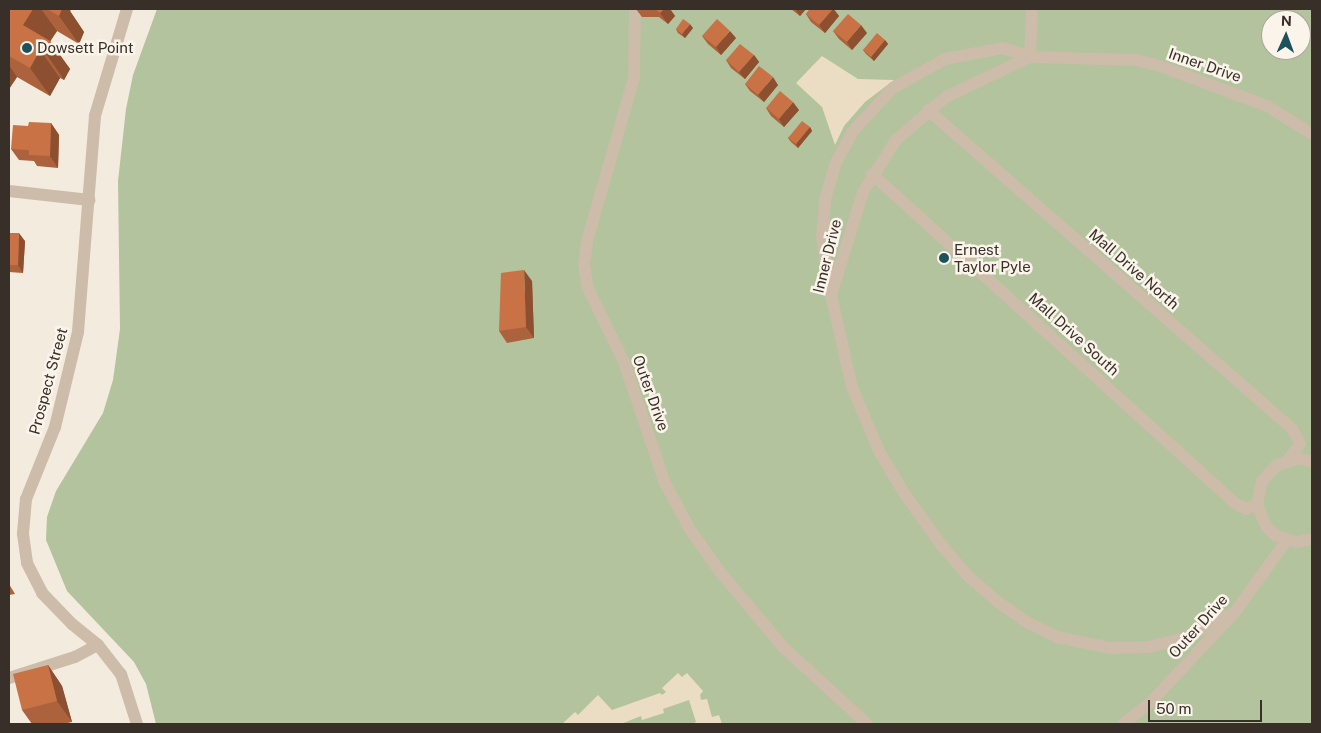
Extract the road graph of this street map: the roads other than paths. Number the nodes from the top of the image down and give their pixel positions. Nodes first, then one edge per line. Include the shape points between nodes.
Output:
1 (127, 9) edge
2 (635, 9) edge
3 (1032, 9) edge
4 (1030, 57) junction
5 (928, 110) junction
6 (1312, 134) edge
7 (872, 174) junction
8 (9, 191) edge
9 (89, 200) junction
10 (831, 296) junction
11 (1288, 460) junction
12 (1312, 461) edge
13 (1257, 504) junction
14 (1312, 539) edge
15 (1287, 540) junction
16 (1235, 612) junction
17 (98, 645) junction
18 (9, 678) edge
19 (137, 724) edge
20 (867, 724) edge
21 (1123, 724) edge

1 - 9 street, Prospect Street via 95,116
2 - 20 street, Outer Drive via 634,78 587,241 584,264 588,288 624,362 665,483 691,531 738,595 783,647
3 - 4 street
4 - 5 street, Inner Drive via 965,86
4 - 6 street, Inner Drive via 1136,60 1160,66 1267,106
4 - 10 street via 1003,48 944,60 893,88 864,116 843,147 825,200 822,237
5 - 7 street, Inner Drive via 896,140
5 - 11 street, Mall Drive North via 1293,430 1300,444
7 - 10 street, Inner Drive via 855,211
7 - 13 street, Mall Drive South via 1235,503 1246,509
8 - 9 street
9 - 17 street, Prospect Street via 78,332 55,427 26,498 22,534 27,563 42,593
10 - 16 street, Inner Drive via 852,387 880,453 942,546 969,577 999,603 1028,623 1058,637 1110,648 1148,647 1185,638
11 - 12 street
11 - 13 street via 1268,472 1258,492
13 - 15 street via 1266,526
14 - 15 street
15 - 16 street, Outer Drive
16 - 21 street, Outer Drive via 1149,704
17 - 18 street via 75,658
17 - 19 street, Prospect Street via 121,674

